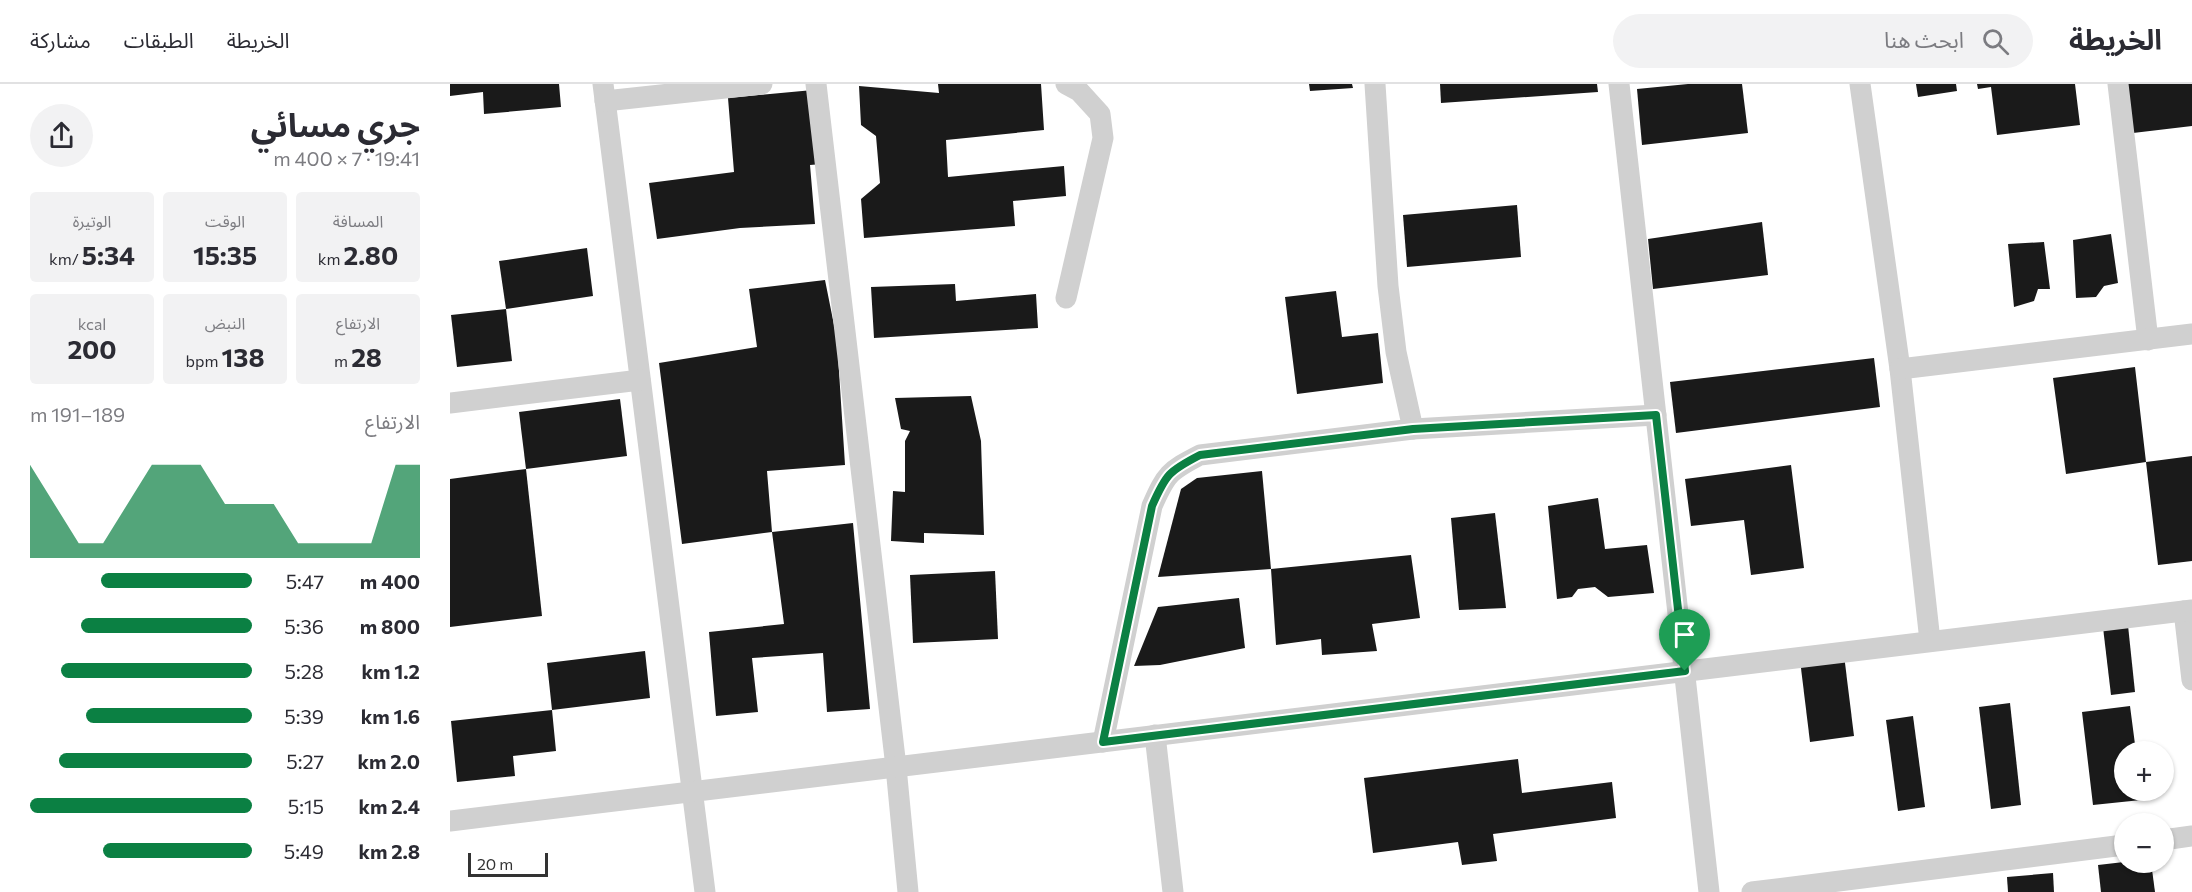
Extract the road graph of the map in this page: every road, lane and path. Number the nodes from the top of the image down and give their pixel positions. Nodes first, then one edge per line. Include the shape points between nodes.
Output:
1 (762, 84) edge
2 (816, 84) edge
3 (1066, 84) edge
4 (1375, 84) edge
5 (1619, 84) edge
6 (1860, 84) edge
7 (2118, 84) edge
8 (604, 92) edge
9 (1066, 298) dead end
10 (2192, 334) edge
11 (2148, 340) junction
12 (1900, 369) junction
13 (640, 380) junction
14 (450, 403) edge
15 (1656, 415) junction
16 (1413, 429) junction
17 (2188, 610) edge
18 (1930, 641) junction
19 (1685, 671) junction
20 (2192, 680) edge
21 (1155, 735) junction
22 (1103, 742) junction
23 (896, 767) junction
24 (693, 792) junction
25 (450, 821) edge
26 (2192, 836) edge
27 (2174, 838) edge
28 (2114, 846) edge
29 (705, 892) edge
30 (908, 892) edge
31 (1173, 892) edge
32 (1709, 892) edge
33 (1752, 892) edge

1 - 8 street
2 - 23 street
3 - 9 street via 1079,91 1100,114 1103,138
4 - 16 street via 1388,286 1396,352
5 - 15 street
6 - 12 street
7 - 11 street
8 - 13 street
10 - 11 street
11 - 12 street
12 - 18 street
13 - 14 street
13 - 24 street
15 - 16 street
15 - 19 street
16 - 22 street via 1200,455 1178,466 1164,480 1152,506
17 - 18 street
17 - 20 street
18 - 19 street
19 - 21 street
19 - 32 street
21 - 22 street
21 - 31 street
22 - 23 street
23 - 24 street
23 - 30 street
24 - 25 street
24 - 29 street
26 - 27 street
28 - 33 street

